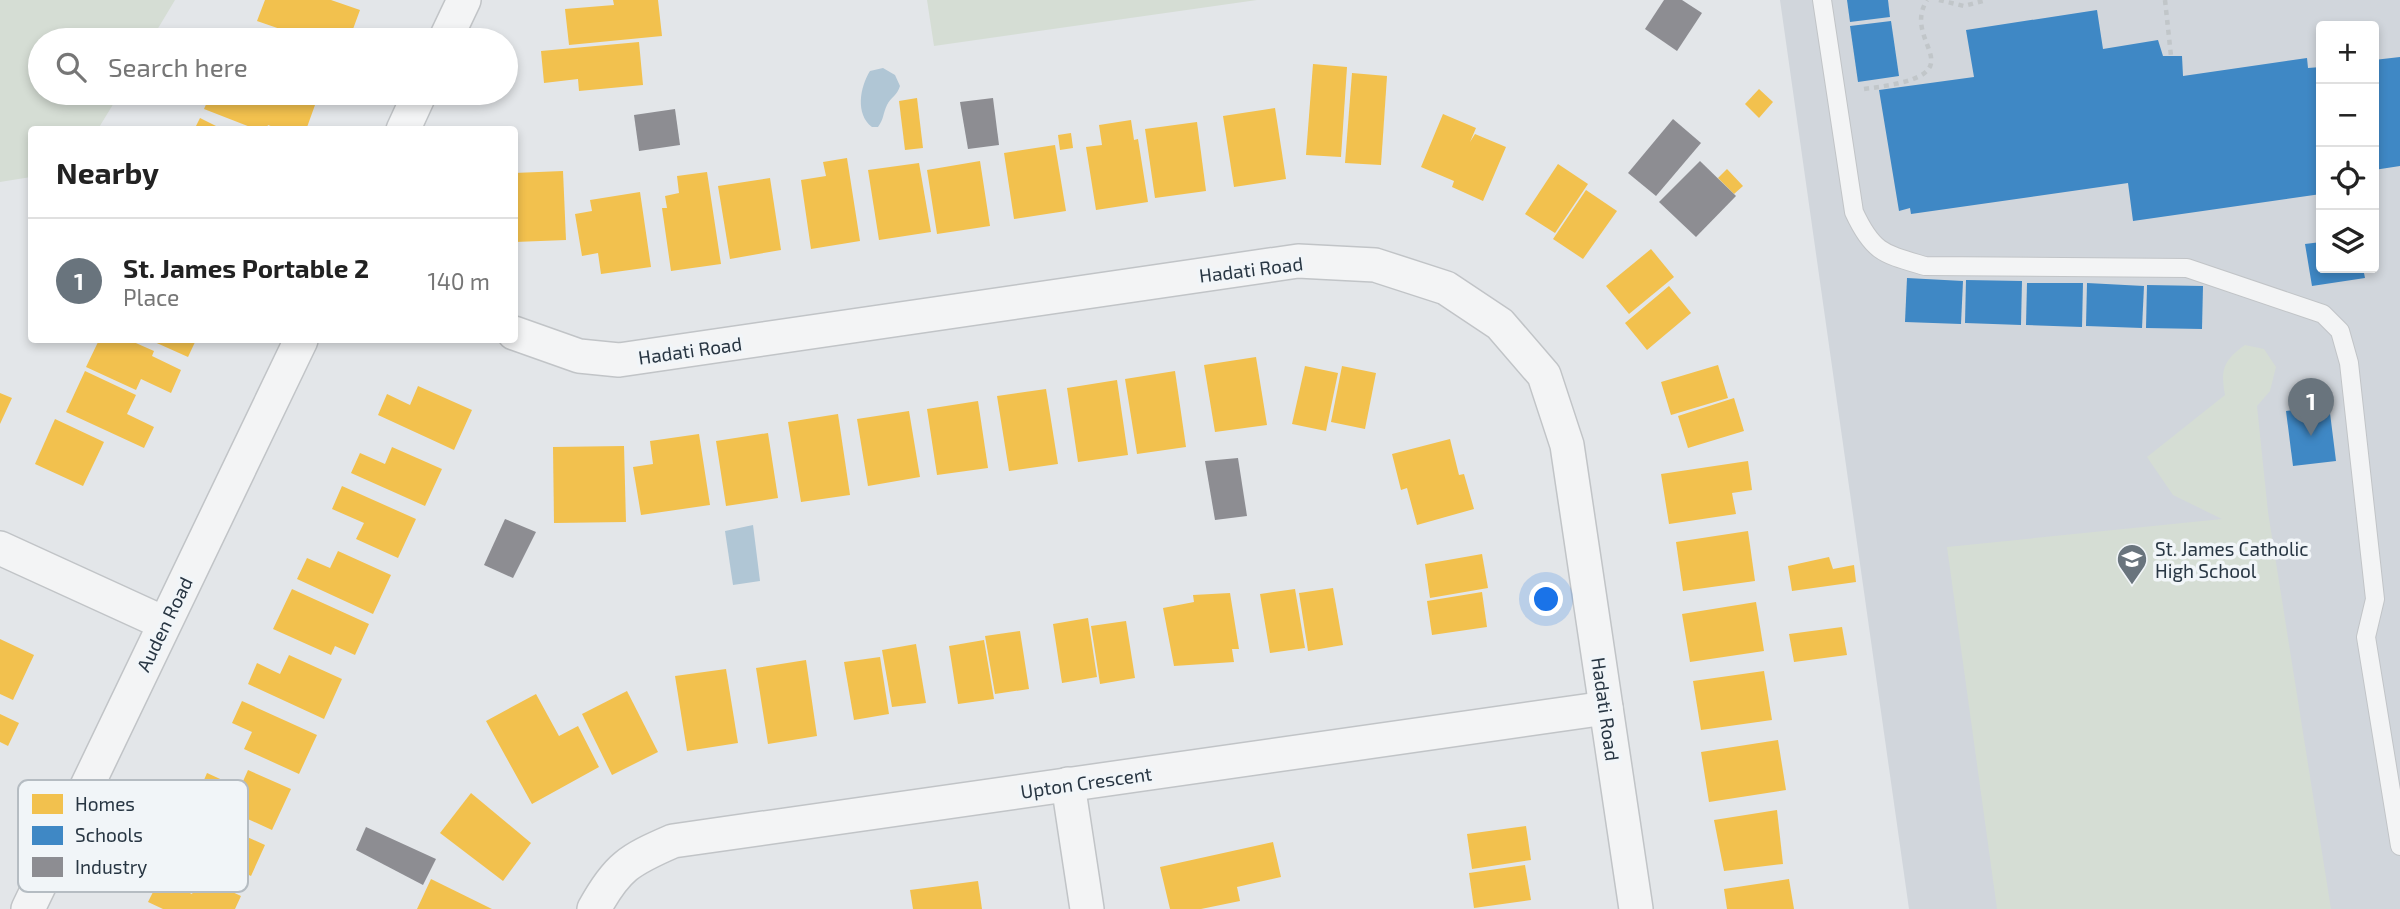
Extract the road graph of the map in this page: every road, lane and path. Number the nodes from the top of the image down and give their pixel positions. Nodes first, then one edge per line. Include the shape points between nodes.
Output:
1 (464, 0) edge
2 (1822, 0) edge
3 (1927, 0) edge
4 (1938, 0) edge
5 (1987, 0) edge
6 (2165, 0) edge
7 (451, 28) edge
8 (2171, 57) dead end
9 (1836, 92) junction
10 (414, 105) edge
11 (405, 126) edge
12 (518, 334) edge
13 (300, 343) edge
14 (0, 548) edge
15 (164, 623) junction
16 (1606, 708) junction
17 (89, 780) edge
18 (1068, 785) junction
19 (2400, 846) edge
20 (36, 892) edge
21 (28, 909) edge
22 (594, 909) edge
23 (1087, 909) edge
24 (1636, 909) edge

1 - 7 street
2 - 9 lane
3 - 9 path via 1921,25 1932,51 1923,77 1909,83
4 - 5 path via 1964,6
6 - 8 path
9 - 19 lane via 1854,212 1866,238 1888,255 1925,266 2187,268 2323,314 2340,331 2349,363 2375,599 2366,637
10 - 11 street
12 - 16 street, Hadati Road via 579,356 619,360 1298,261 1375,264 1446,288 1500,324 1544,375 1567,445
13 - 15 street, Auden Road
14 - 15 street
15 - 17 street, Auden Road
16 - 18 street, Upton Crescent
16 - 24 street, Hadati Road
18 - 22 street, Upton Crescent via 673,841 639,856 610,879
18 - 23 street
20 - 21 street, Auden Road

